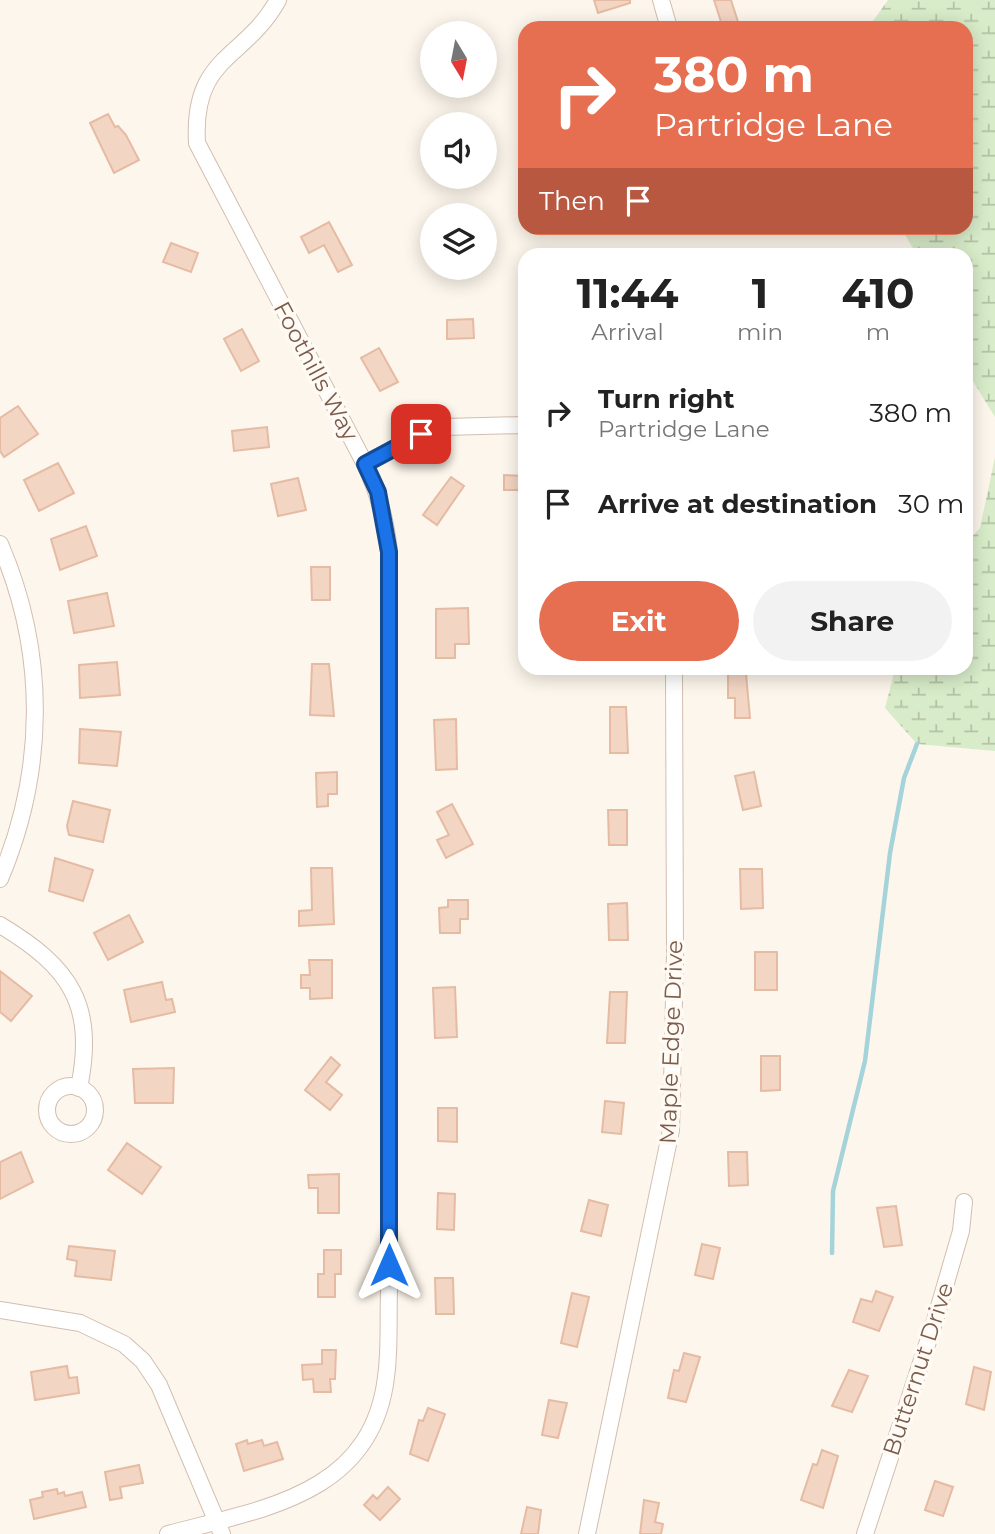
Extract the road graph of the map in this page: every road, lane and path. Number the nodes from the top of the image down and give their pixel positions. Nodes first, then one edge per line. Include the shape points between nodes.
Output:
1 (278, 0) edge
2 (661, 0) edge
3 (666, 21) edge
4 (518, 425) edge
5 (365, 464) junction
6 (0, 544) edge
7 (674, 675) edge
8 (0, 879) edge
9 (0, 925) edge
10 (79, 1088) dead end
11 (964, 1202) dead end
12 (0, 1310) edge
13 (220, 1527) edge
14 (168, 1534) edge
15 (587, 1534) edge
16 (865, 1534) edge

1 - 5 street, Foothills Way via 269,16 205,83 198,107 197,143
2 - 3 street
4 - 5 street via 444,427
5 - 13 street, Foothills Way via 378,492 389,552 386,1378 369,1430 326,1481
6 - 8 street via 28,631 36,732 22,819
7 - 15 street, Maple Edge Drive via 671,1130
9 - 10 street via 54,963 75,995 84,1029
11 - 16 street, Butternut Drive via 961,1231 936,1317
12 - 13 street via 80,1323 114,1338 143,1361 159,1385
13 - 14 street, Foothills Way

